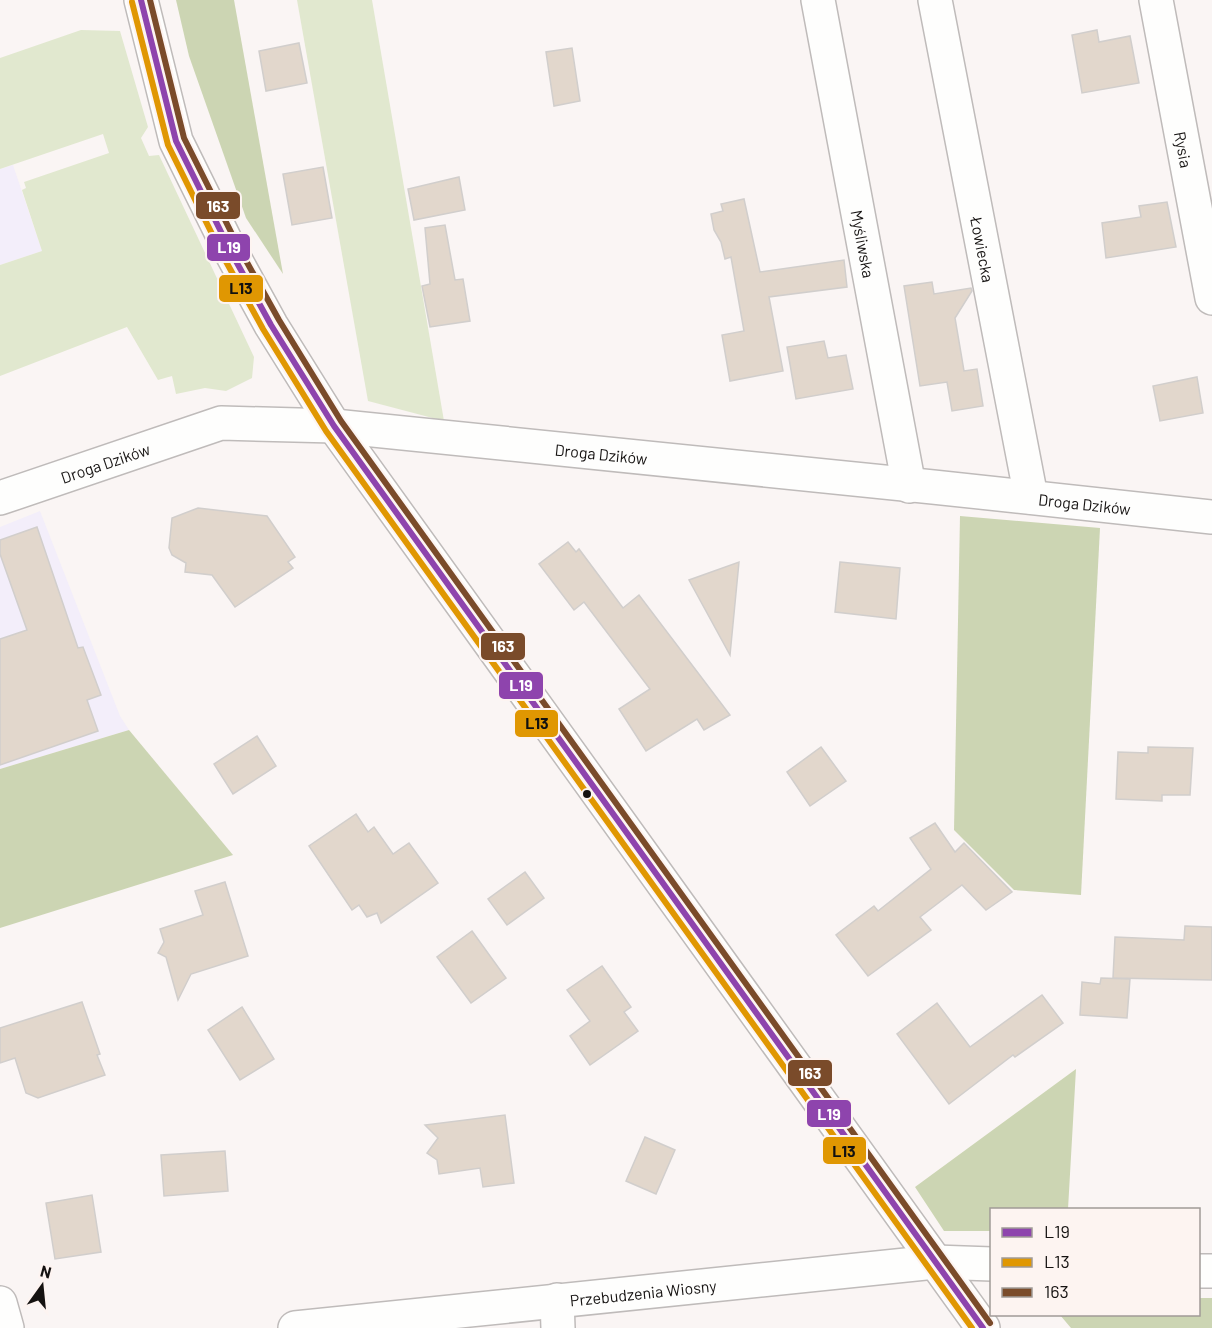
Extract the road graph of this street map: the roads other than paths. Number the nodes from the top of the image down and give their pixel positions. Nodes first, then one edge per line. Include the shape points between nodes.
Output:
1 (141, 0) edge
2 (818, 0) edge
3 (935, 0) edge
4 (1156, 0) edge
5 (1212, 298) edge
6 (334, 426) junction
7 (909, 486) junction
8 (1030, 497) junction
9 (0, 498) edge
10 (1212, 518) edge
11 (935, 1262) junction
12 (990, 1264) edge
13 (0, 1303) edge
14 (557, 1314) edge
15 (7, 1328) edge
16 (295, 1328) edge
17 (983, 1328) edge

1 - 6 street via 176,141 271,325
2 - 7 street, Myśliwska
3 - 8 street, Łowiecka
4 - 5 street, Rysia
6 - 7 street, Droga Dzików
6 - 9 street, Droga Dzików via 221,423
6 - 11 street
7 - 8 street, Droga Dzików
8 - 10 street, Droga Dzików
11 - 12 street, Przebudzenia Wiosny
11 - 14 street, Przebudzenia Wiosny
11 - 17 street
13 - 15 street
14 - 16 street, Przebudzenia Wiosny

